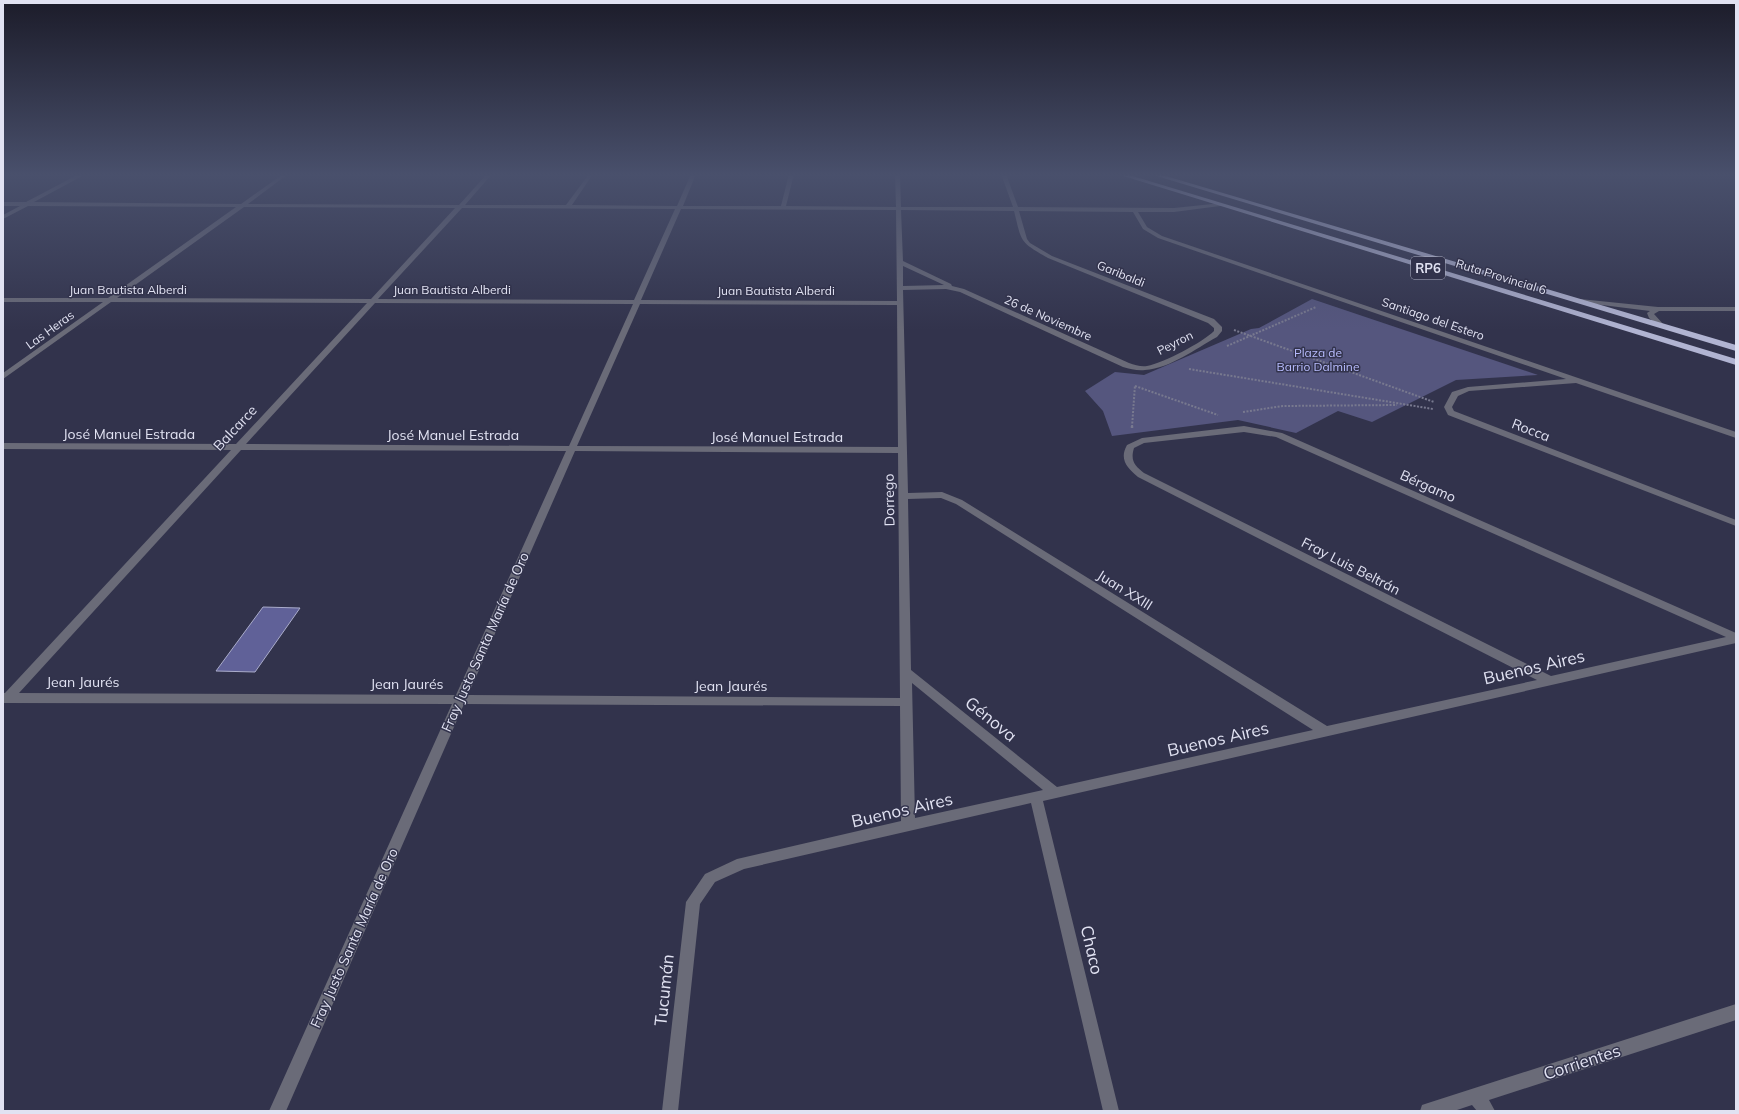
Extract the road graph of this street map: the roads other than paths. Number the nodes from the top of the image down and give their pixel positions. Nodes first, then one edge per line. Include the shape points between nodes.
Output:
1 (214, 226) edge
2 (441, 226) edge
3 (671, 226) edge
4 (899, 226) edge
5 (1021, 226) edge
6 (1144, 226) edge
7 (1292, 226) edge
8 (1327, 226) edge
9 (900, 262) junction
10 (900, 288) junction
11 (962, 290) junction
12 (3, 300) edge
13 (110, 301) junction
14 (372, 301) junction
15 (1579, 301) junction
16 (637, 302) junction
17 (900, 303) junction
18 (1658, 309) junction
19 (1736, 309) edge
20 (1211, 321) joint
21 (1660, 325) junction
22 (1736, 348) edge
23 (1736, 362) edge
24 (1126, 365) joint
25 (3, 377) edge
26 (1577, 380) junction
27 (1736, 435) edge
28 (3, 446) edge
29 (238, 447) junction
30 (571, 449) junction
31 (902, 450) junction
32 (1141, 475) joint
33 (903, 496) junction
34 (1736, 523) edge
35 (1736, 638) edge
36 (906, 672) junction
37 (1550, 681) junction
38 (5, 699) edge
39 (460, 699) junction
40 (906, 702) junction
41 (1326, 732) junction
42 (1056, 792) junction
43 (1036, 797) junction
44 (908, 826) junction
45 (710, 878) joint
46 (1736, 1012) edge
47 (1476, 1096) junction
48 (277, 1111) edge
49 (670, 1111) edge
50 (1111, 1111) edge
51 (1428, 1111) edge
52 (1487, 1111) edge

1 - 13 street, Las Heras
2 - 14 street, Balcarce
3 - 16 street, Fray Justo Santa María de Oro
4 - 9 street, Dorrego
5 - 20 street, Garibaldi via 1028,244 1050,257
6 - 26 street, Santiago del Estero via 1160,237
7 - 23 highway, Ruta Provincial 6 / RP6
8 - 15 highway, Ruta Provincial 6 / RP6
9 - 10 street, Dorrego
9 - 11 street, 26 de Noviembre
10 - 11 street, 26 de Noviembre via 946,287
10 - 17 street, Dorrego
11 - 24 street, 26 de Noviembre
12 - 13 street, Juan Bautista Alberdi
13 - 14 street, Juan Bautista Alberdi
13 - 25 street, Las Heras
14 - 16 street, Juan Bautista Alberdi
14 - 29 street, Balcarce
15 - 18 street
15 - 21 highway, Ruta Provincial 6 / RP6
16 - 17 street, Juan Bautista Alberdi
16 - 30 street, Fray Justo Santa María de Oro
17 - 31 street, Dorrego
18 - 19 street
18 - 21 street via 1650,313
20 - 24 street, Peyron via 1218,328 1214,335 1161,364 1146,368
21 - 22 highway, Ruta Provincial 6 / RP6
26 - 27 street, Santiago del Estero
26 - 34 street, Rocca via 1468,389 1455,394 1450,410
28 - 29 street, José Manuel Estrada
29 - 30 street, José Manuel Estrada
29 - 38 street, Balcarce
30 - 31 street, José Manuel Estrada
30 - 39 street, Fray Justo Santa María de Oro
31 - 33 street, Dorrego
32 - 35 street, Bérgamo via 1128,465 1127,455 1130,447 1142,441 1244,429 1262,431 1280,436
32 - 37 street, Fray Luis Beltrán
33 - 36 street, Dorrego
33 - 41 street, Juan XXIII via 942,495 959,502
35 - 37 street, Buenos Aires
36 - 40 street, Dorrego
36 - 42 street, Génova
37 - 41 street, Buenos Aires
38 - 39 street, Jean Jaurés
39 - 40 street, Jean Jaurés
39 - 48 street, Fray Justo Santa María de Oro
40 - 44 street, Dorrego
41 - 42 street, Buenos Aires
42 - 43 street, Buenos Aires
43 - 44 street, Buenos Aires
43 - 50 street, Chaco
44 - 45 street, Buenos Aires via 742,863
45 - 49 street, Tucumán via 693,902
46 - 47 street, Corrientes
47 - 51 street, Corrientes
47 - 52 street

